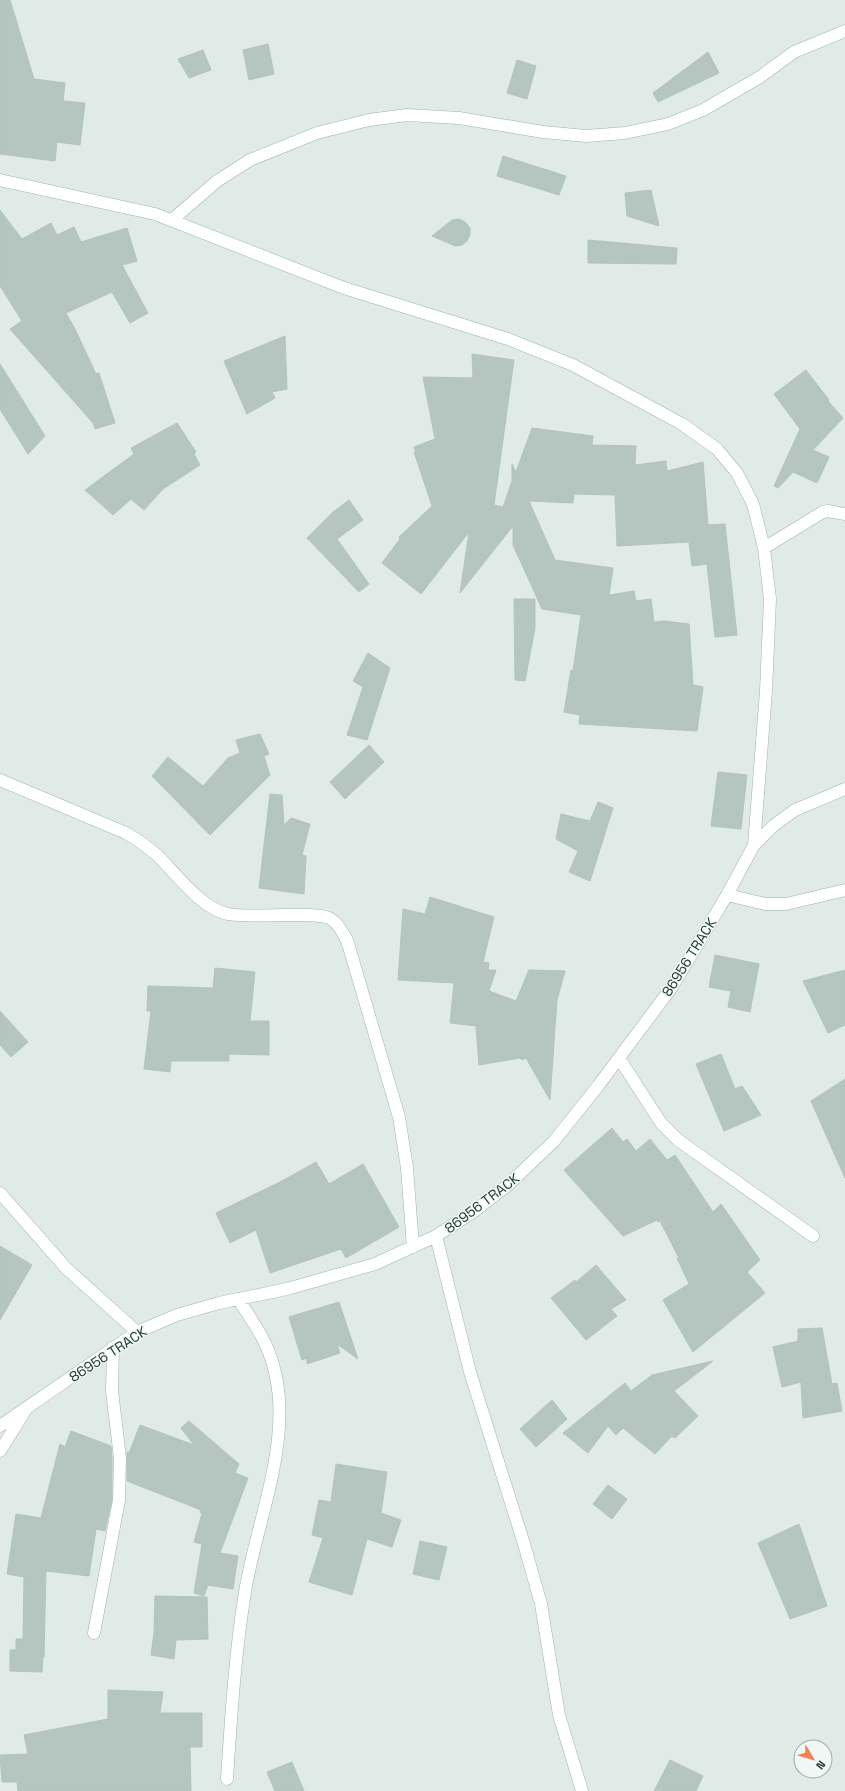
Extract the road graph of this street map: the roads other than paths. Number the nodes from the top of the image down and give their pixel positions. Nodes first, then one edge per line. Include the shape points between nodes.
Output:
1 (845, 31) edge
2 (0, 180) edge
3 (172, 220) junction
4 (845, 514) edge
5 (764, 548) junction
6 (0, 780) edge
7 (845, 789) edge
8 (754, 845) junction
9 (845, 890) edge
10 (727, 895) junction
11 (619, 1058) junction
12 (0, 1193) edge
13 (436, 1236) junction
14 (813, 1236) dead end
15 (413, 1247) junction
16 (238, 1299) junction
17 (137, 1332) junction
18 (114, 1347) junction
19 (27, 1408) junction
20 (0, 1426) edge
21 (0, 1451) edge
22 (94, 1633) dead end
23 (227, 1779) dead end
24 (582, 1791) edge

1 - 3 street via 794,52 760,77 703,110 668,124 625,133 586,136 543,132 459,118 407,115 369,120 317,133 250,160 217,181
2 - 3 street
3 - 5 street via 344,288 508,339 573,365 682,424 717,449 736,473 753,504
4 - 5 street via 823,512
5 - 8 street via 770,600
6 - 15 street via 126,833 157,855 209,906 226,914 244,917 311,915 329,918 339,925 347,940 399,1117 407,1168
7 - 8 street, 86956 TRACK via 795,810 773,826
8 - 10 street, 86956 TRACK
9 - 10 street via 786,904 765,904
10 - 11 street, 86956 TRACK via 672,987
11 - 13 street, 86956 TRACK via 554,1141 508,1185
11 - 14 street via 661,1123 678,1140
12 - 17 street via 66,1268
13 - 15 street, 86956 TRACK
13 - 24 street via 470,1372 541,1604 559,1715
15 - 16 street, 86956 TRACK via 375,1264 287,1289
16 - 17 street, 86956 TRACK via 177,1315
16 - 23 street via 265,1343 275,1375 280,1409 276,1455 245,1590 235,1666
17 - 18 street, 86956 TRACK
18 - 19 street, 86956 TRACK
18 - 22 street via 112,1391 120,1458 119,1500
19 - 20 street, 86956 TRACK
19 - 21 street

